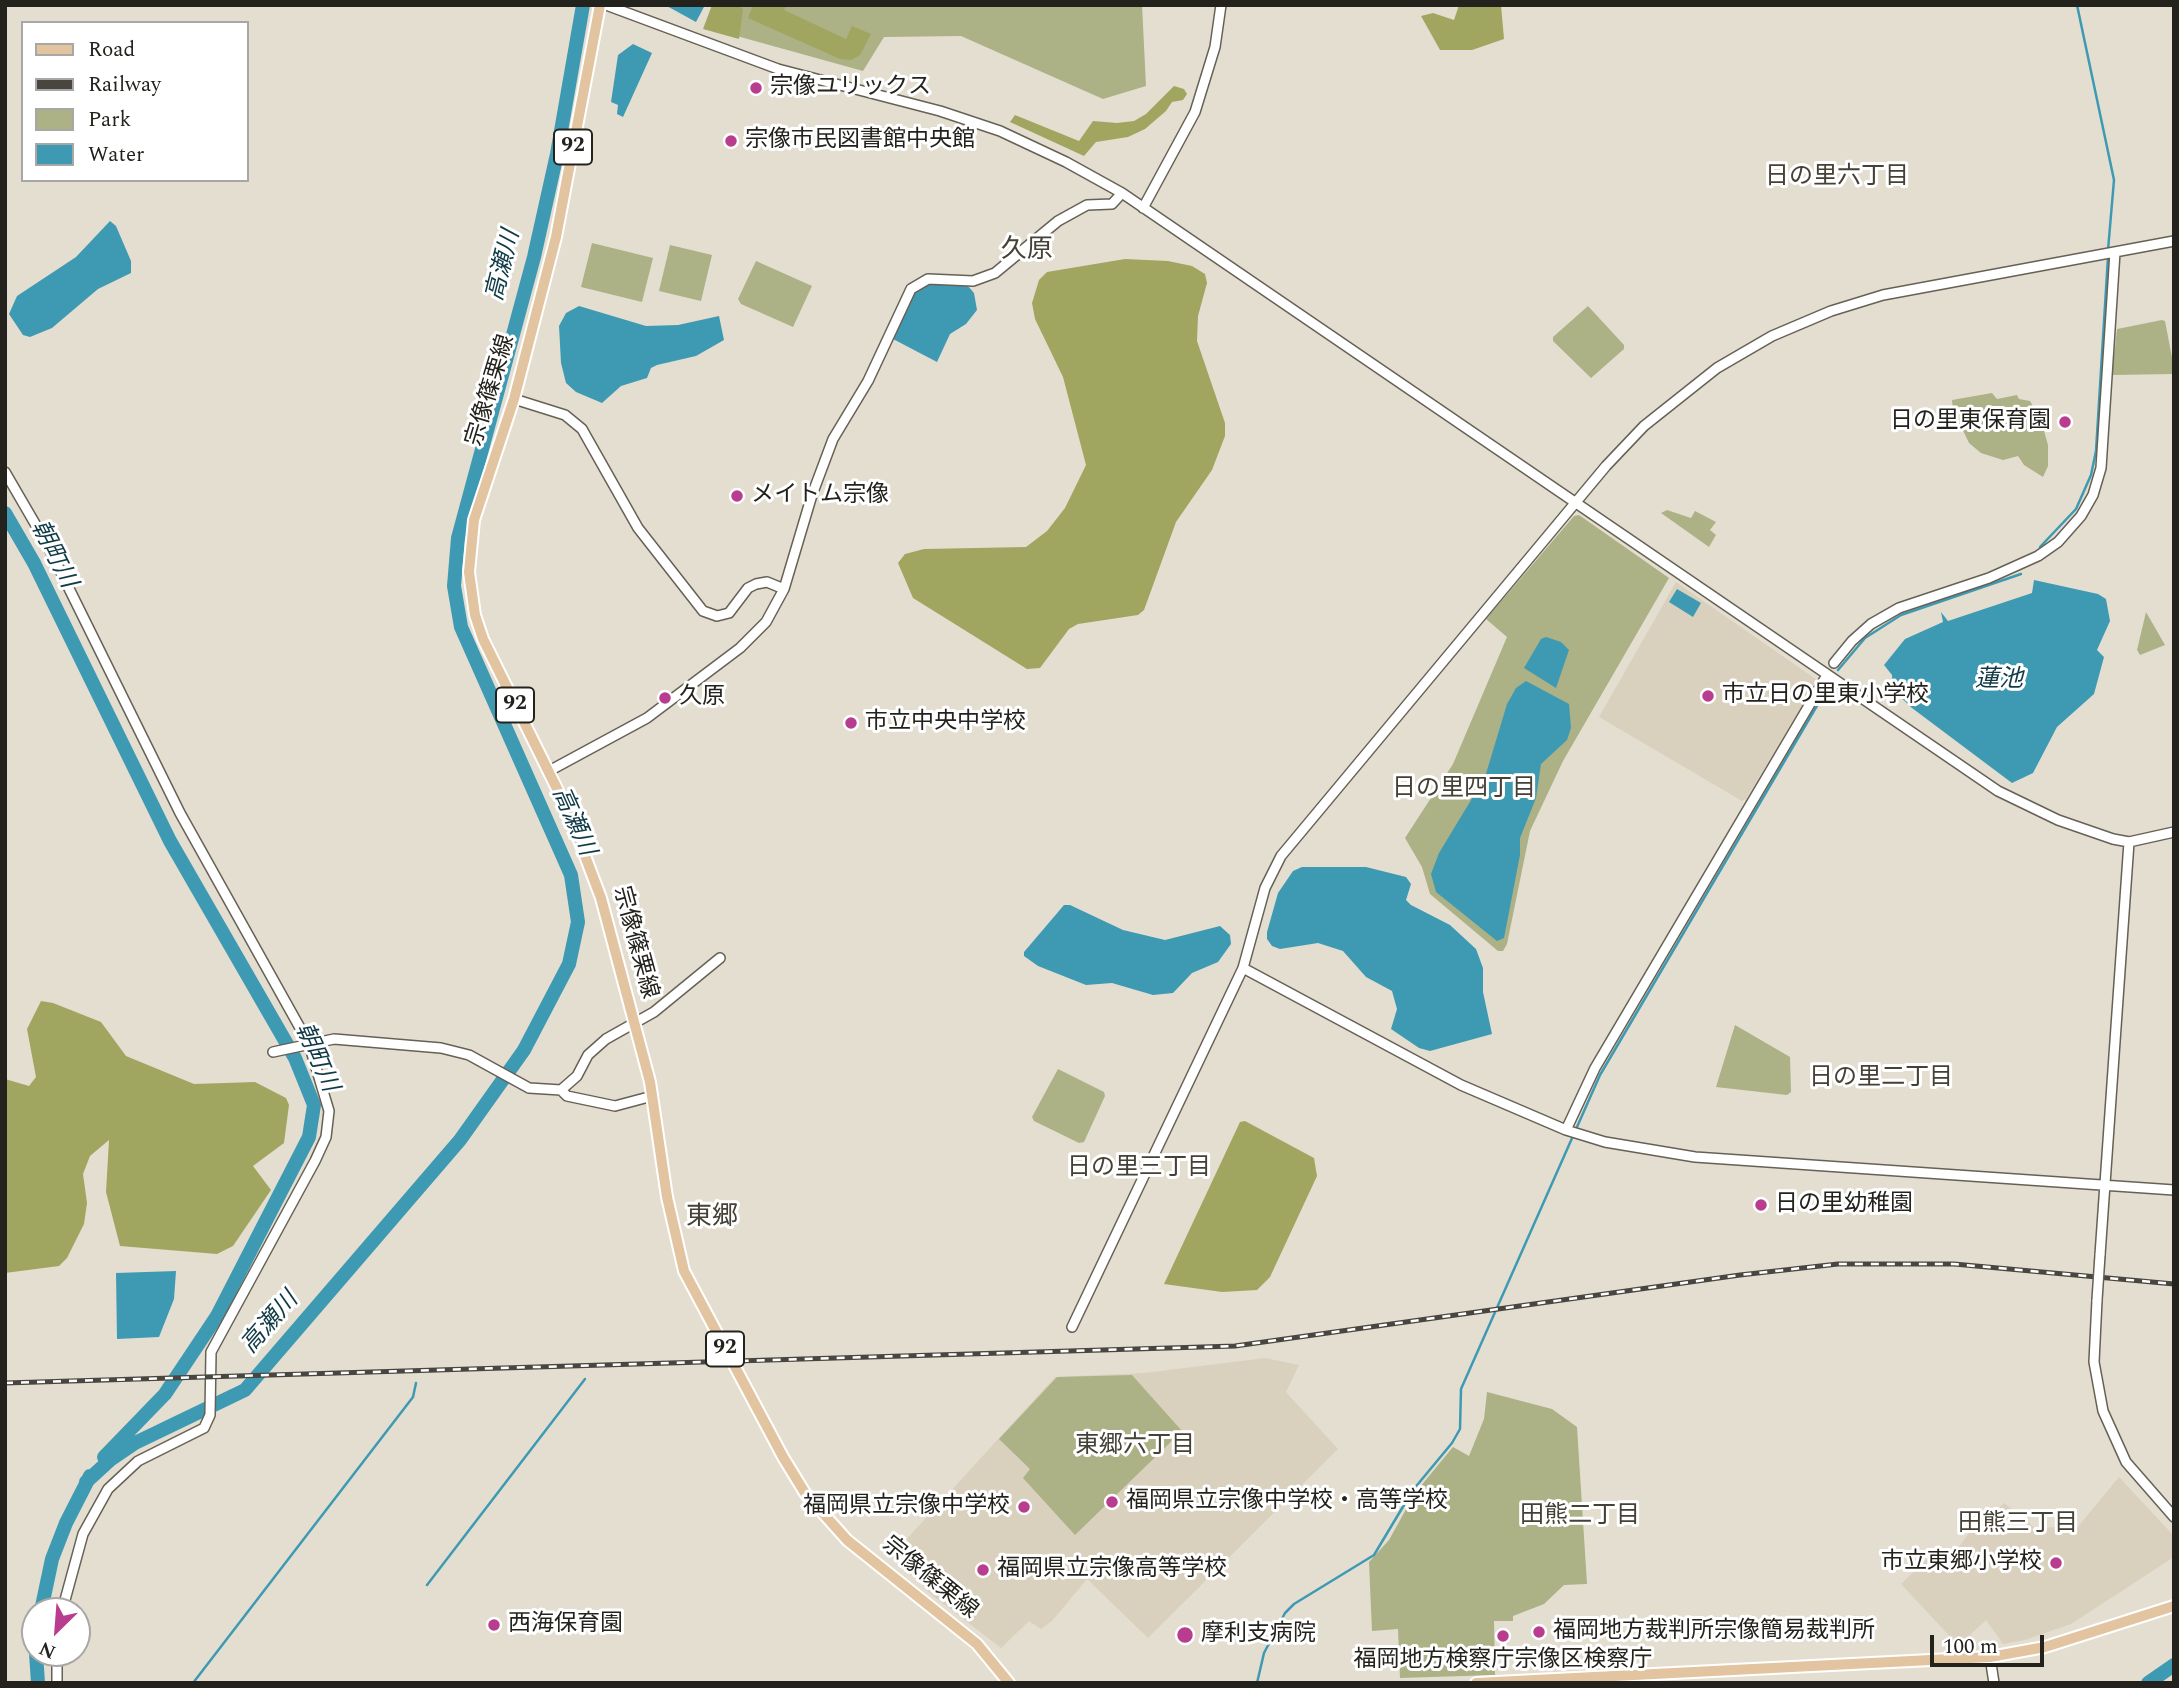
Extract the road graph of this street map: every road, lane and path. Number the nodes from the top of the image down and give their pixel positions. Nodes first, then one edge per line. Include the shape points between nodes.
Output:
1 (600, 5) edge
2 (606, 5) edge
3 (1221, 5) edge
4 (1122, 193) junction
5 (1143, 208) junction
6 (2174, 241) edge
7 (2115, 252) junction
8 (514, 399) junction
9 (5, 472) edge
10 (1576, 502) junction
11 (784, 589) junction
12 (1834, 663) dead end
13 (1827, 675) junction
14 (549, 771) junction
15 (2174, 832) edge
16 (2129, 842) junction
17 (720, 958) dead end
18 (1243, 968) junction
19 (634, 1023) junction
20 (307, 1045) junction
21 (273, 1052) dead end
22 (561, 1090) junction
23 (645, 1098) dead end
24 (1570, 1132) junction
25 (2104, 1186) junction
26 (2174, 1190) edge
27 (1072, 1327) dead end
28 (2174, 1517) edge
29 (66, 1597) edge
30 (2174, 1606) edge
31 (1990, 1657) junction
32 (1009, 1683) edge
33 (1476, 1683) edge
34 (1994, 1683) edge

1 - 8 main road, 宗像篠栗線 / 92 via 556,237
2 - 4 street via 778,69 1000,131
3 - 5 street via 1215,47 1195,112
4 - 5 street
4 - 11 street via 1112,204 1087,205 1058,221 995,273 973,281 928,279 911,289 868,381 833,439
5 - 10 street
6 - 7 street
7 - 10 street via 1883,295 1772,335 1717,368 1655,416
7 - 12 street via 2101,468 2081,516 2038,556 1899,608 1871,624
8 - 11 street via 565,415 582,429 638,528 703,611 729,614 756,584 767,582
8 - 14 main road, 宗像篠栗線 / 92 via 471,536 471,593 482,639
9 - 20 street via 48,546 192,837
10 - 13 street
10 - 18 street via 1281,856 1265,888
11 - 14 street via 765,622 740,648 647,718
13 - 16 street via 1998,792 2058,820
13 - 24 street via 1595,1068
14 - 19 main road, 宗像篠栗線 / 92 via 593,873
15 - 16 street
16 - 25 street
17 - 19 street
18 - 24 street via 1461,1085
18 - 27 street
19 - 22 street via 588,1055 577,1076
19 - 32 main road, 宗像篠栗線 / 92, bridge via 656,1112 676,1241 694,1291 805,1493 847,1539 977,1644
20 - 21 street
20 - 22 street via 352,1039 441,1048 469,1055 519,1083 545,1091
20 - 29 street via 330,1111 326,1137 211,1352 207,1422 204,1428 138,1461 108,1489 83,1534
22 - 23 street via 567,1096 615,1106
24 - 25 street via 1695,1157
25 - 26 street
25 - 28 street, bridge via 2094,1362 2103,1411 2126,1462
30 - 31 main road via 2045,1647
31 - 33 main road
31 - 34 street

